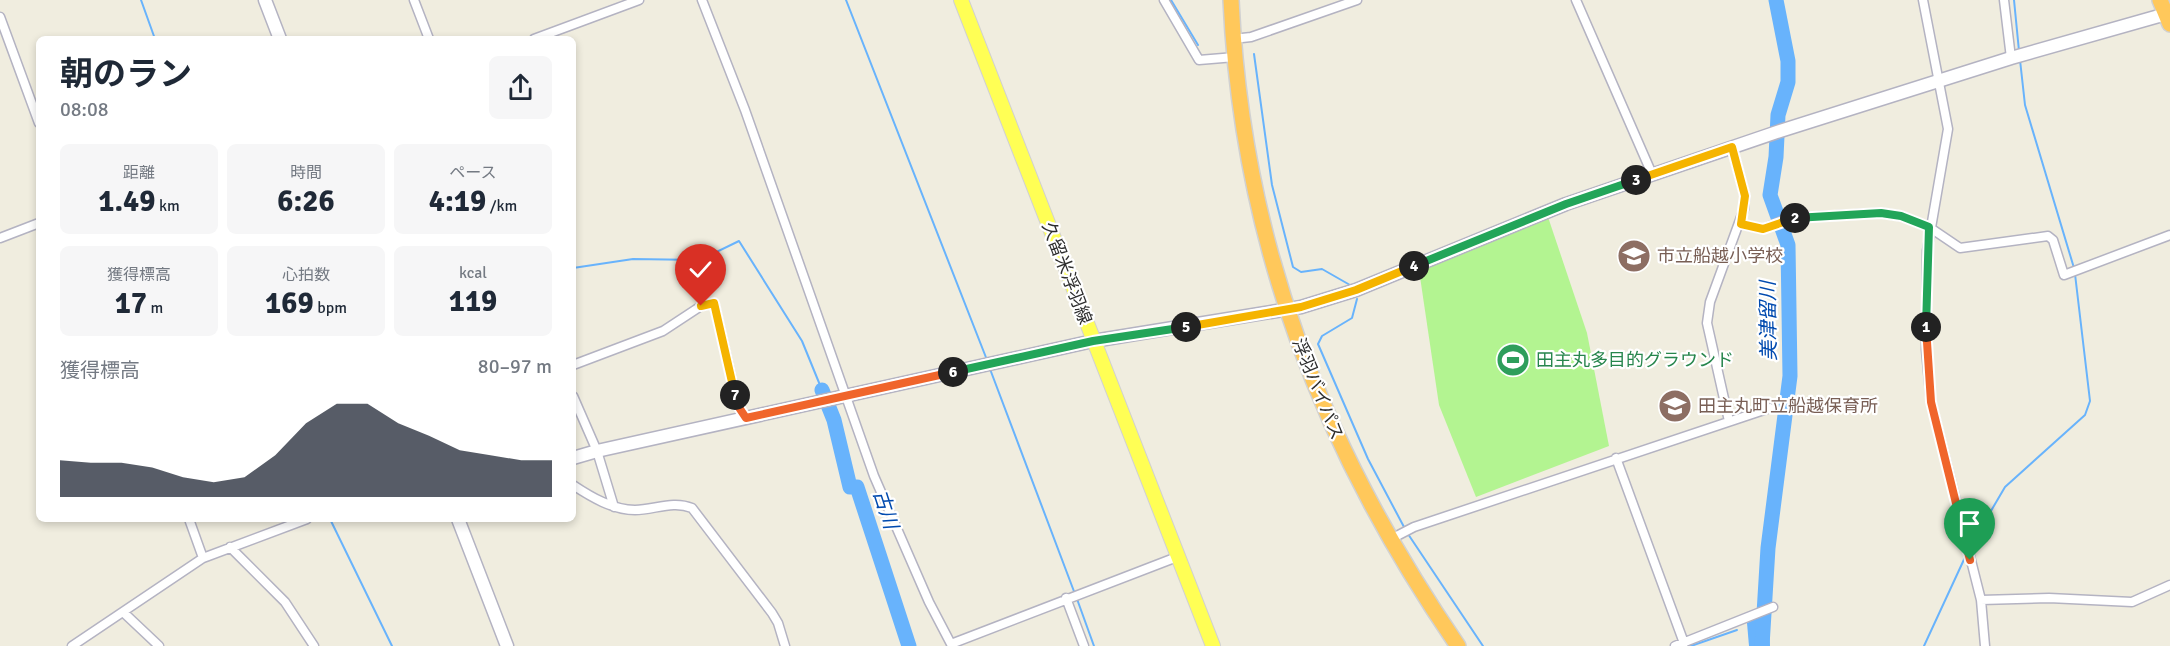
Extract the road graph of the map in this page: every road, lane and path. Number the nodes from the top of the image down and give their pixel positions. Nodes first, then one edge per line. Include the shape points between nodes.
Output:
1 (266, 0) edge
2 (414, 0) edge
3 (639, 0) edge
4 (702, 0) edge
5 (961, 0) edge
6 (1164, 0) edge
7 (1232, 0) edge
8 (1358, 0) edge
9 (1576, 0) edge
10 (1923, 0) edge
11 (2004, 0) edge
12 (2165, 12) edge
13 (0, 17) edge
14 (279, 36) edge
15 (428, 36) edge
16 (542, 36) edge
17 (1233, 39) junction
18 (1235, 57) junction
19 (2011, 58) junction
20 (1939, 80) junction
21 (36, 115) edge
22 (1732, 147) junction
23 (1652, 174) junction
24 (36, 224) edge
25 (1741, 224) junction
26 (1929, 227) junction
27 (2170, 235) edge
28 (0, 238) edge
29 (1287, 309) junction
30 (1093, 341) junction
31 (576, 364) edge
32 (846, 395) junction
33 (576, 403) edge
34 (1770, 408) dead end
35 (746, 418) junction
36 (1729, 421) junction
37 (597, 451) junction
38 (576, 457) edge
39 (1616, 458) junction
40 (576, 487) edge
41 (614, 507) junction
42 (190, 522) edge
43 (299, 522) edge
44 (459, 522) edge
45 (1389, 540) junction
46 (230, 547) junction
47 (1178, 557) junction
48 (204, 558) junction
49 (2170, 585) edge
50 (1066, 598) junction
51 (1981, 600) junction
52 (1773, 607) dead end
53 (123, 612) junction
54 (1680, 644) edge
55 (72, 646) edge
56 (159, 646) edge
57 (314, 646) edge
58 (507, 646) edge
59 (785, 646) edge
60 (1084, 646) edge
61 (1213, 646) edge
62 (1458, 646) edge
63 (1985, 646) edge

1 - 14 street
2 - 15 street
3 - 16 street
4 - 32 street
5 - 30 main road, 久留米浮羽線
6 - 18 street via 1199,60
7 - 17 highway, 浮羽バイパス
8 - 17 street via 1251,37
9 - 23 street
10 - 20 street
11 - 19 street
12 - 19 street
13 - 21 street
17 - 18 highway, 浮羽バイパス
18 - 29 highway, 浮羽バイパス via 1263,227
19 - 20 street
20 - 22 street
20 - 26 street via 1948,129
22 - 23 street
22 - 25 street via 1745,196
23 - 29 street via 1566,204 1356,290
24 - 28 street
25 - 26 street via 1763,229 1789,218 1881,213
25 - 36 street via 1717,280 1707,323
26 - 27 street via 1960,248 2048,236 2053,240 2064,275
26 - 51 street via 1926,350 1931,402
29 - 30 street
29 - 45 highway, 浮羽バイパス via 1329,423
30 - 32 street
30 - 47 main road, 久留米浮羽線
31 - 35 street via 663,331 701,306 714,303 738,406
32 - 35 street
32 - 50 street via 874,476 951,644
33 - 37 street
34 - 36 street
35 - 37 street
36 - 39 street
37 - 38 street
37 - 41 street
39 - 45 street via 1414,527
39 - 54 street
40 - 41 street
41 - 59 street via 635,510 682,504 692,508 772,614
42 - 48 street
43 - 46 street
44 - 58 street
45 - 62 highway, 浮羽バイパス
46 - 48 street
46 - 57 street via 285,602
47 - 50 street
47 - 61 main road, 久留米浮羽線
48 - 53 street
49 - 51 street via 2132,602
50 - 60 street
51 - 63 street
52 - 54 street
53 - 55 street
53 - 56 street

